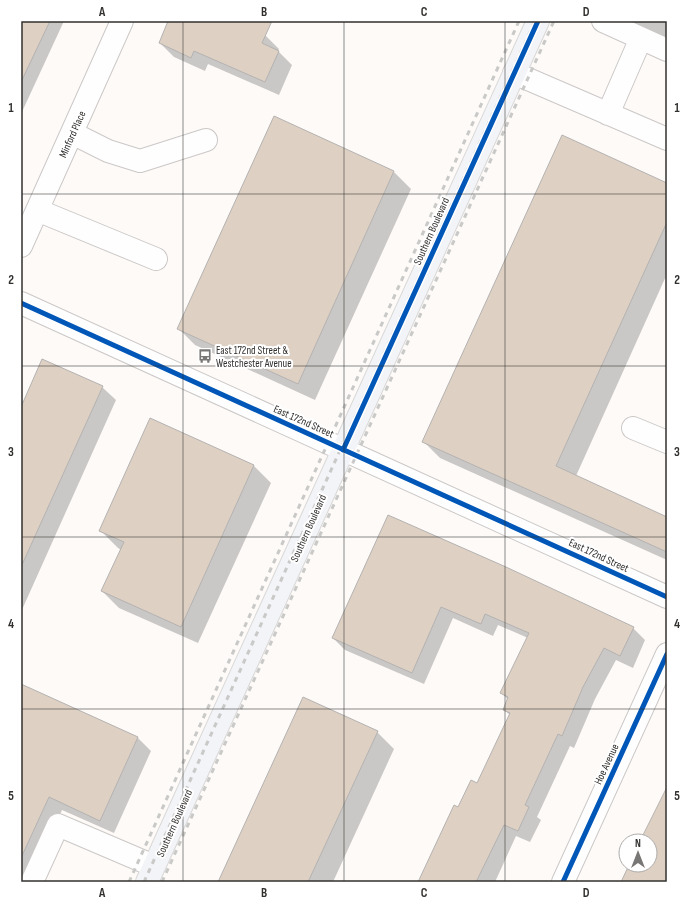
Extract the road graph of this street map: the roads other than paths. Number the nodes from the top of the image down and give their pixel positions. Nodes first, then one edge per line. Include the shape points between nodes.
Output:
1 (122, 21) edge
2 (538, 21) edge
3 (603, 21) edge
4 (641, 38) junction
5 (667, 50) edge
6 (514, 73) junction
7 (608, 114) junction
8 (72, 133) junction
9 (667, 139) edge
10 (206, 140) dead end
11 (37, 210) junction
12 (21, 246) edge
13 (156, 259) dead end
14 (21, 303) edge
15 (633, 428) dead end
16 (667, 442) edge
17 (343, 450) junction
18 (667, 597) edge
19 (667, 654) edge
20 (151, 874) edge
21 (32, 882) edge
22 (563, 882) edge

1 - 8 street, Minford Place
2 - 6 main road, Southern Boulevard
3 - 4 street
4 - 5 street
4 - 7 street
6 - 7 street
6 - 17 main road, Southern Boulevard
7 - 9 street
8 - 10 street via 108,151 140,161
8 - 11 street, Minford Place
11 - 12 street, Minford Place
11 - 13 street
14 - 17 street, East 172nd Street
15 - 16 street
17 - 18 street, East 172nd Street
17 - 20 main road, Southern Boulevard
19 - 22 street, Hoe Avenue
20 - 21 street via 58,825

